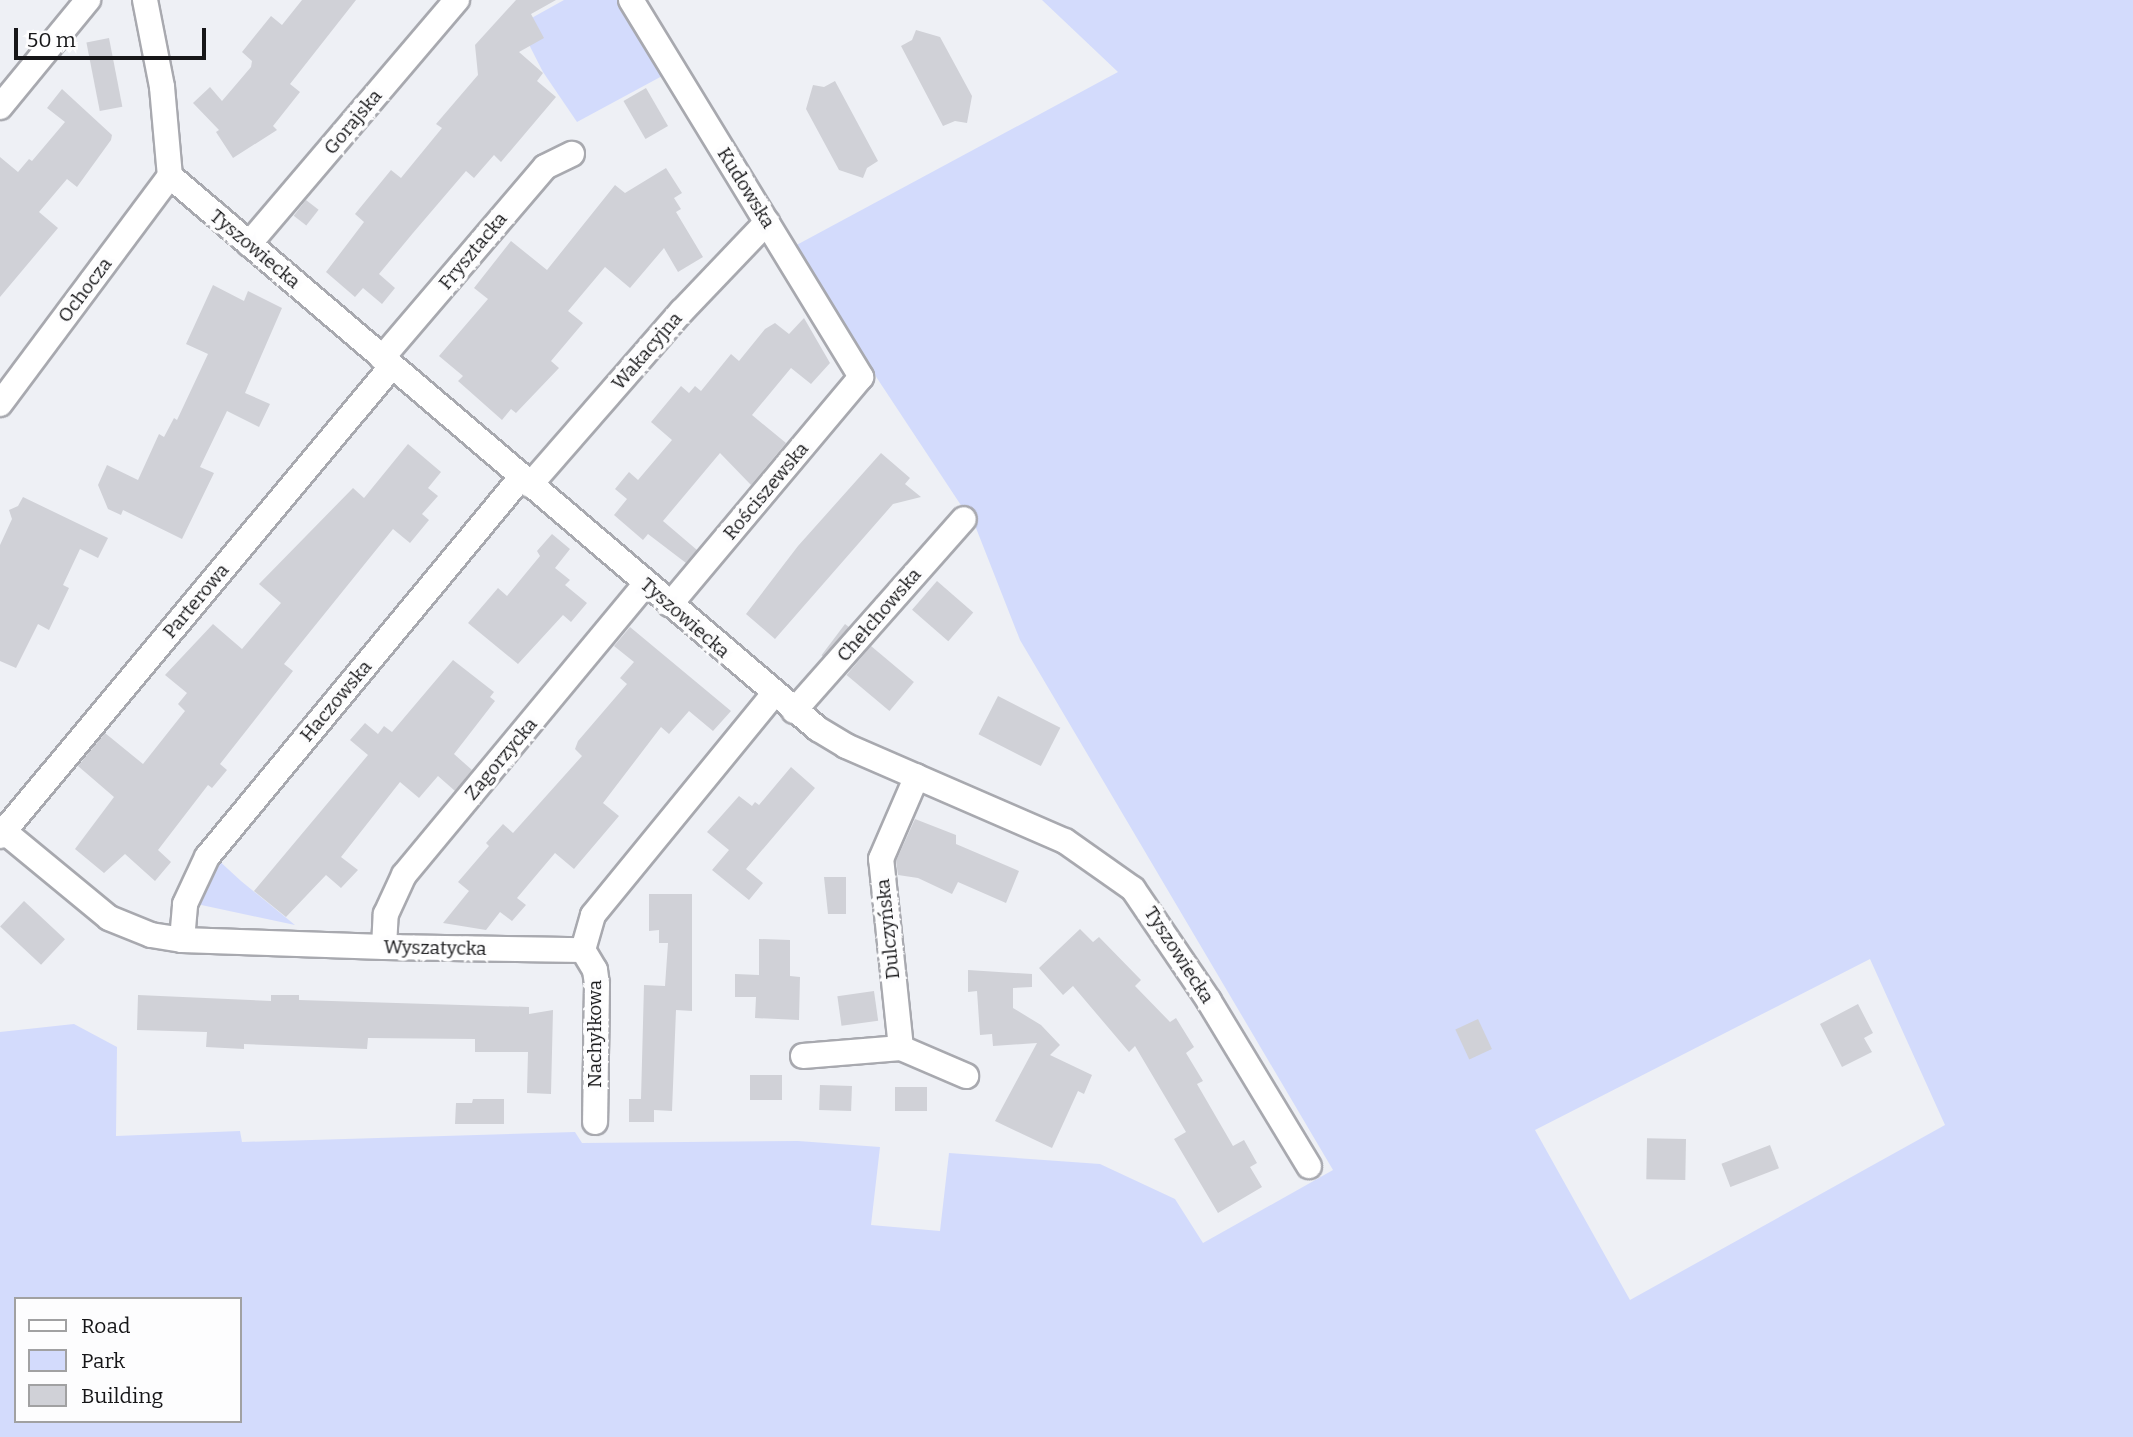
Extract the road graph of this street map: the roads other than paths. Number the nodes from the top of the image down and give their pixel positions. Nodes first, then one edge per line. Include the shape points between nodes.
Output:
1 (88, 0) edge
2 (145, 0) edge
3 (457, 0) edge
4 (631, 0) edge
5 (0, 107) edge
6 (572, 154) dead end
7 (170, 176) junction
8 (768, 222) junction
9 (249, 244) junction
10 (387, 362) junction
11 (861, 377) joint
12 (0, 404) edge
13 (525, 481) junction
14 (964, 519) dead end
15 (646, 584) junction
16 (670, 605) junction
17 (774, 694) junction
18 (794, 711) junction
19 (917, 776) junction
20 (1, 832) edge
21 (182, 940) junction
22 (384, 947) junction
23 (583, 950) junction
24 (901, 1048) junction
25 (803, 1056) dead end
26 (966, 1076) dead end
27 (595, 1122) dead end
28 (1309, 1166) dead end

1 - 5 street
2 - 7 street via 162,87
3 - 9 street, Gorajska
4 - 8 street, Kudowska
6 - 10 street, Frysztacka via 545,167
7 - 9 street, Tyszowiecka
7 - 12 street, Ochocza
8 - 11 street, Kudowska
8 - 13 street, Wakacyjna
9 - 10 street, Tyszowiecka
10 - 13 street, Tyszowiecka
10 - 20 street, Parterowa
11 - 16 street, Rościszewska
13 - 15 street, Tyszowiecka
13 - 21 street, Haczowska via 207,857 186,904
14 - 18 street, Chełchowska
15 - 16 street, Tyszowiecka
15 - 22 street, Zagorzycka via 404,875 386,914
16 - 17 street, Tyszowiecka
17 - 18 street, Tyszowiecka
17 - 23 street via 593,915
18 - 19 street, Tyszowiecka via 846,746
19 - 24 street, Dulczyńska via 881,859
19 - 28 street, Tyszowiecka via 1065,841 1133,889 1209,1001
20 - 21 street, Wyszatycka via 109,918 134,930
21 - 22 street, Wyszatycka
22 - 23 street, Wyszatycka
23 - 27 street, Nachyłkowa via 597,984
24 - 25 street
24 - 26 street

